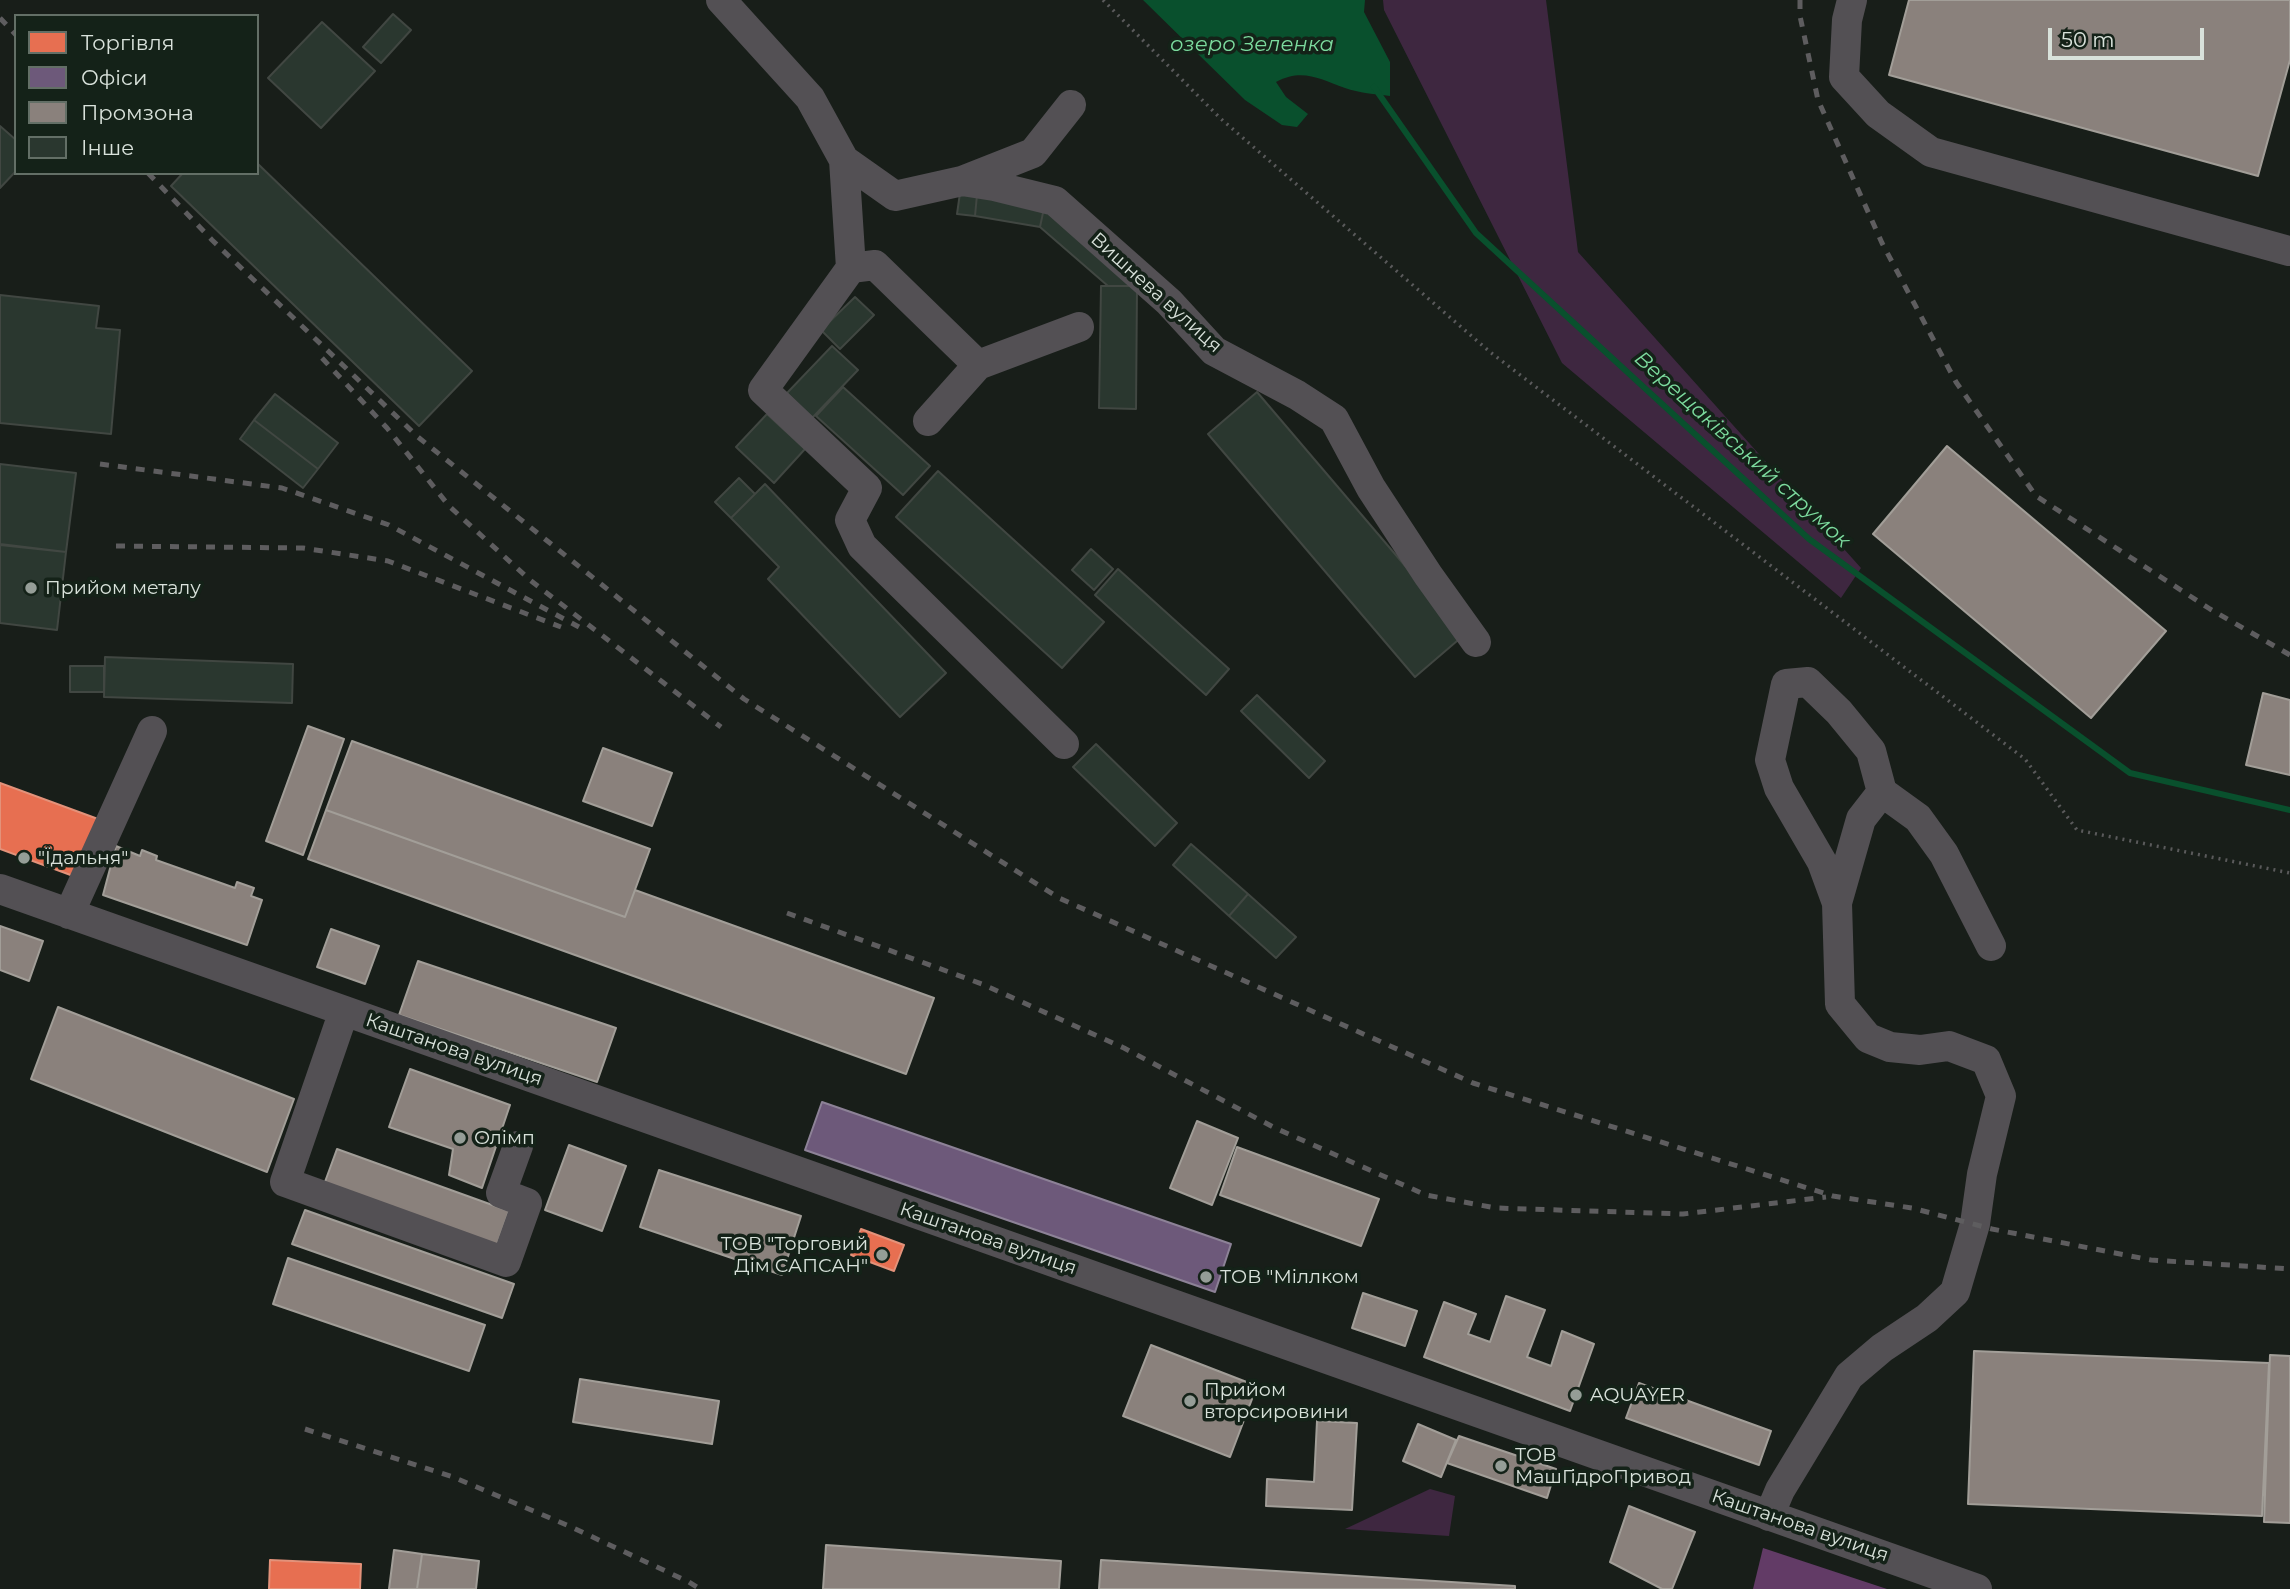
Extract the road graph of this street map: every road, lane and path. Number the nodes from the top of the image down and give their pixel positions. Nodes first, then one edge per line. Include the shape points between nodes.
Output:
1 (721, 0) edge
2 (1103, 0) edge
3 (1852, 0) edge
4 (1071, 106) dead end
5 (844, 160) junction
6 (962, 181) junction
7 (2290, 250) edge
8 (851, 268) junction
9 (1079, 327) dead end
10 (978, 365) junction
11 (928, 421) dead end
12 (1476, 642) dead end
13 (152, 732) dead end
14 (1064, 744) dead end
15 (1881, 792) junction
16 (2290, 873) edge
17 (0, 889) edge
18 (1837, 903) junction
19 (69, 914) junction
20 (1991, 946) dead end
21 (344, 1011) junction
22 (518, 1146) dead end
23 (1769, 1516) junction
24 (1977, 1589) edge

1 - 5 street, Вишнева вулиця via 810,98
2 - 16 path via 1220,118 1490,352 2025,759 2077,830
3 - 7 street via 1844,77 1878,114 1931,152
4 - 6 street, Вишнева вулиця via 1033,153
5 - 6 street, Вишнева вулиця via 895,196
5 - 8 street, Вишнева вулиця
6 - 12 street, Вишнева вулиця via 1055,201 1169,302 1214,351 1334,419 1371,488
8 - 10 street via 875,265
8 - 14 street via 762,390 867,488 850,520 862,546
9 - 10 street
10 - 11 street
13 - 19 street
15 - 18 street via 1861,820
15 - 18 street via 1871,751 1839,712 1808,681 1786,684 1770,760 1779,788 1822,862
15 - 20 street via 1918,818 1944,854
17 - 19 street, Каштанова вулиця
18 - 23 street via 1840,1004 1868,1038 1920,1050 1949,1046 1986,1060 2001,1096 1975,1224 1955,1292 1849,1376
19 - 21 street, Каштанова вулиця
21 - 22 street via 285,1182 506,1262 527,1202 501,1194
21 - 23 street, Каштанова вулиця
23 - 24 street, Каштанова вулиця

